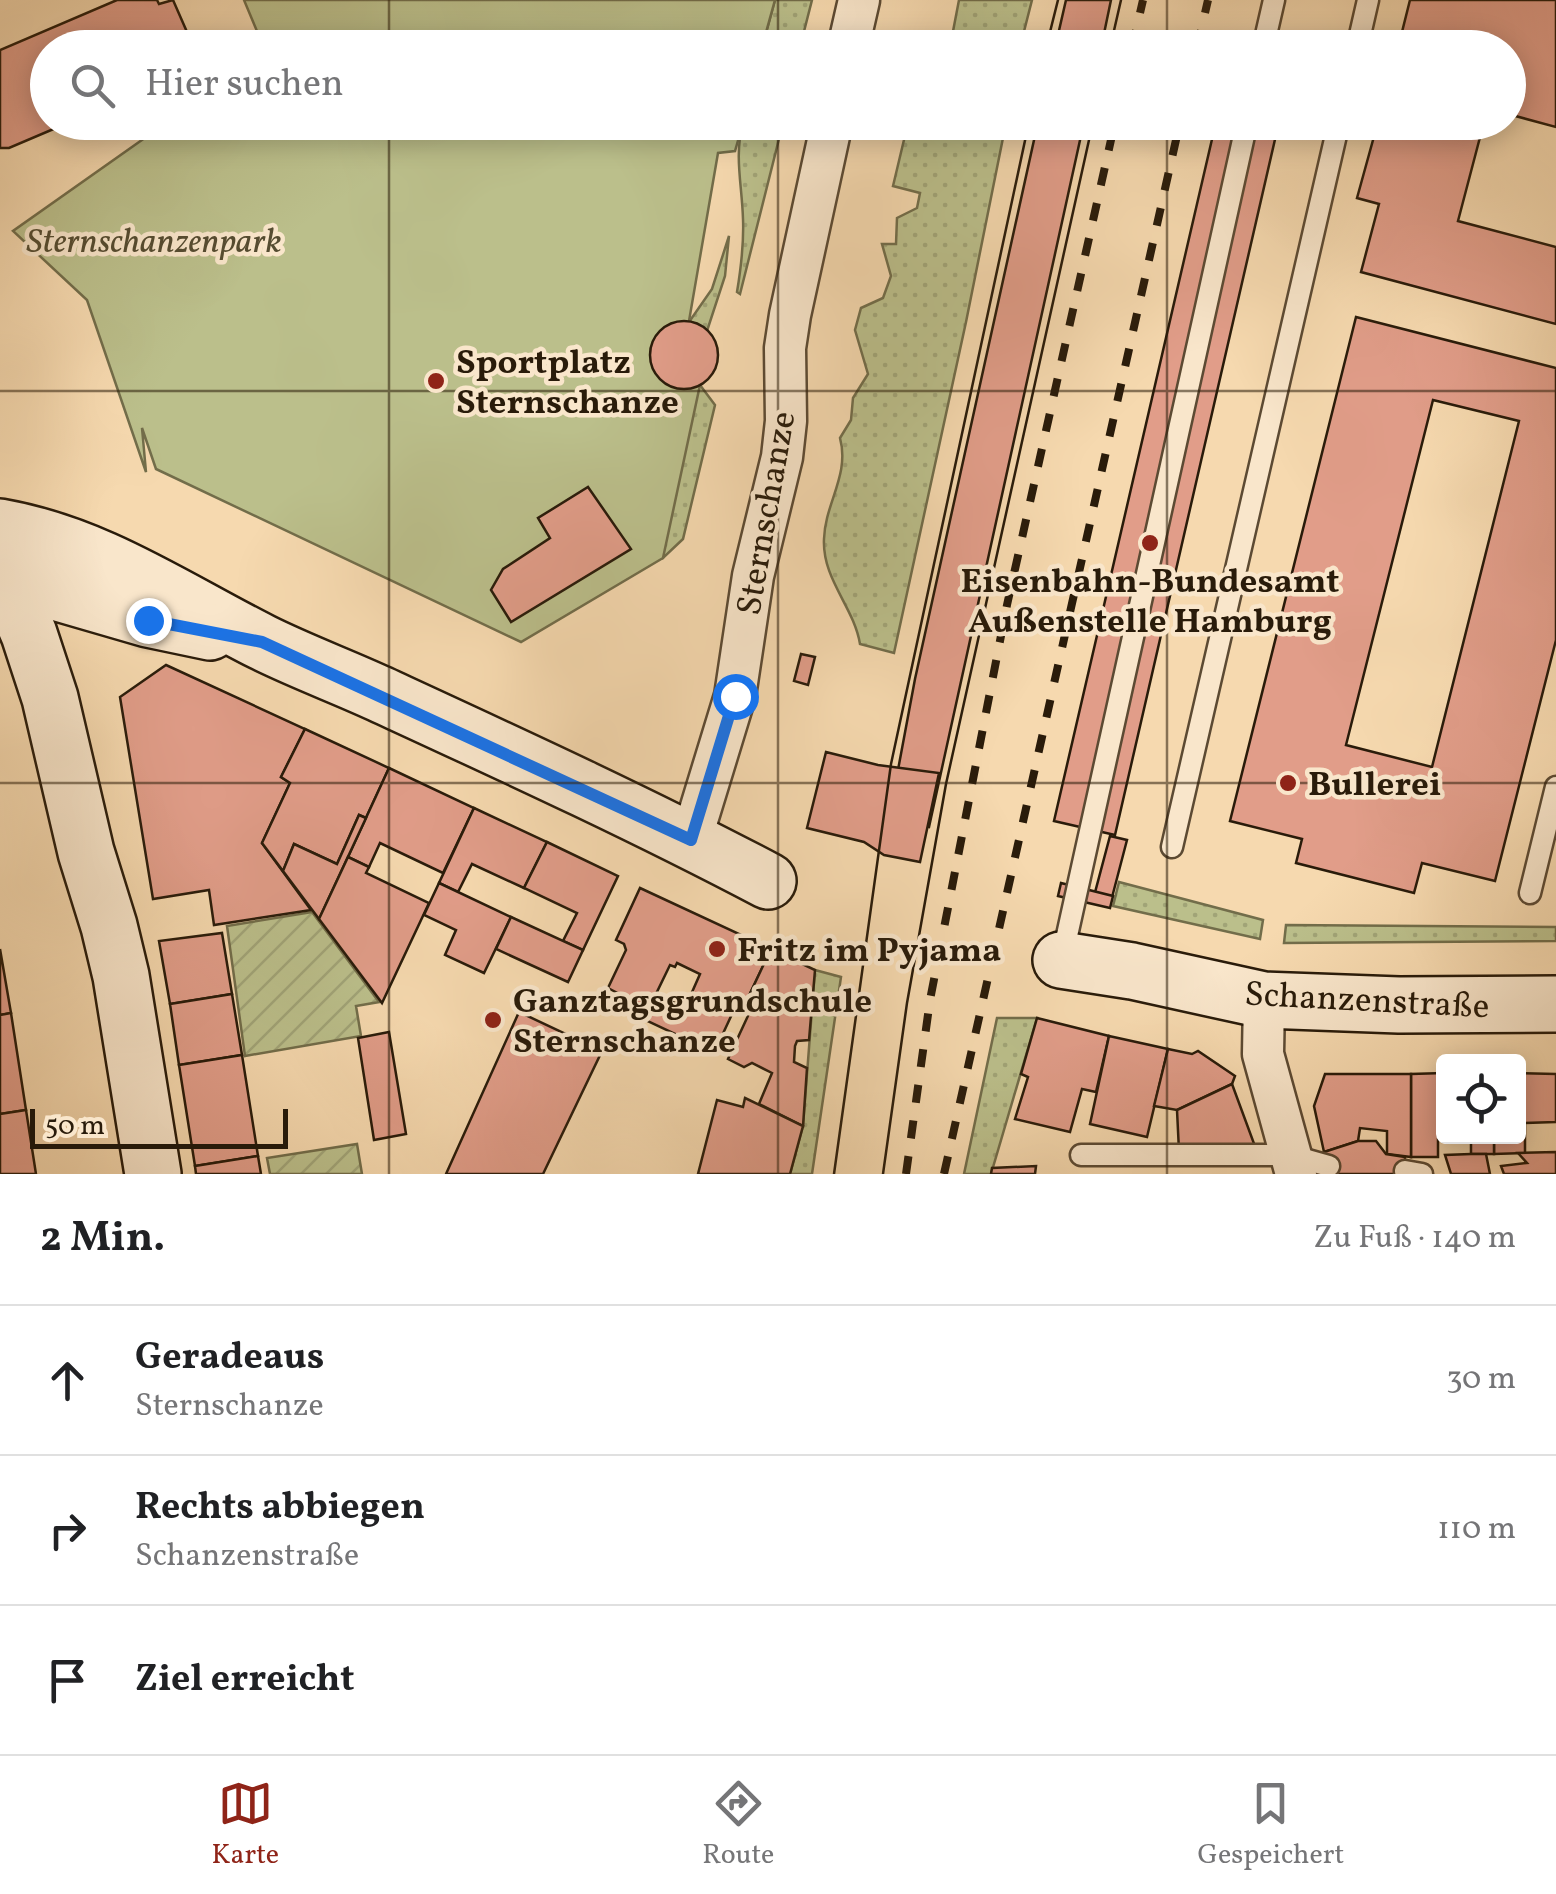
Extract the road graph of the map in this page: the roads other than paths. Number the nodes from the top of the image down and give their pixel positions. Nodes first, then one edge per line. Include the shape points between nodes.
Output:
1 (858, 0) edge
2 (1274, 0) edge
3 (1368, 0) edge
4 (852, 30) edge
5 (1267, 30) edge
6 (1361, 30) edge
7 (828, 140) edge
8 (1243, 140) edge
9 (1336, 140) edge
10 (0, 500) edge
11 (81, 548) junction
12 (1, 562) edge
13 (262, 642) junction
14 (0, 663) edge
15 (1556, 786) edge
16 (691, 840) junction
17 (1172, 847) dead end
18 (86, 852) junction
19 (768, 882) dead end
20 (1530, 893) dead end
21 (1062, 960) joint
22 (1264, 1000) junction
23 (1556, 1004) edge
24 (1081, 1155) dead end
25 (1305, 1165) edge
26 (153, 1174) edge

1 - 4 street
2 - 5 lane
3 - 6 lane
7 - 16 street, Sternschanze via 784,348 782,456 753,576 735,696
8 - 21 lane
9 - 17 lane
10 - 11 street
11 - 12 street
11 - 13 street
12 - 13 street via 148,620
12 - 18 street via 50,698
13 - 16 street
14 - 18 street
15 - 20 lane
16 - 19 street
18 - 26 street via 121,976
21 - 22 street, Schanzenstraße
22 - 23 street, Schanzenstraße
22 - 25 street via 1262,1054
24 - 25 lane

